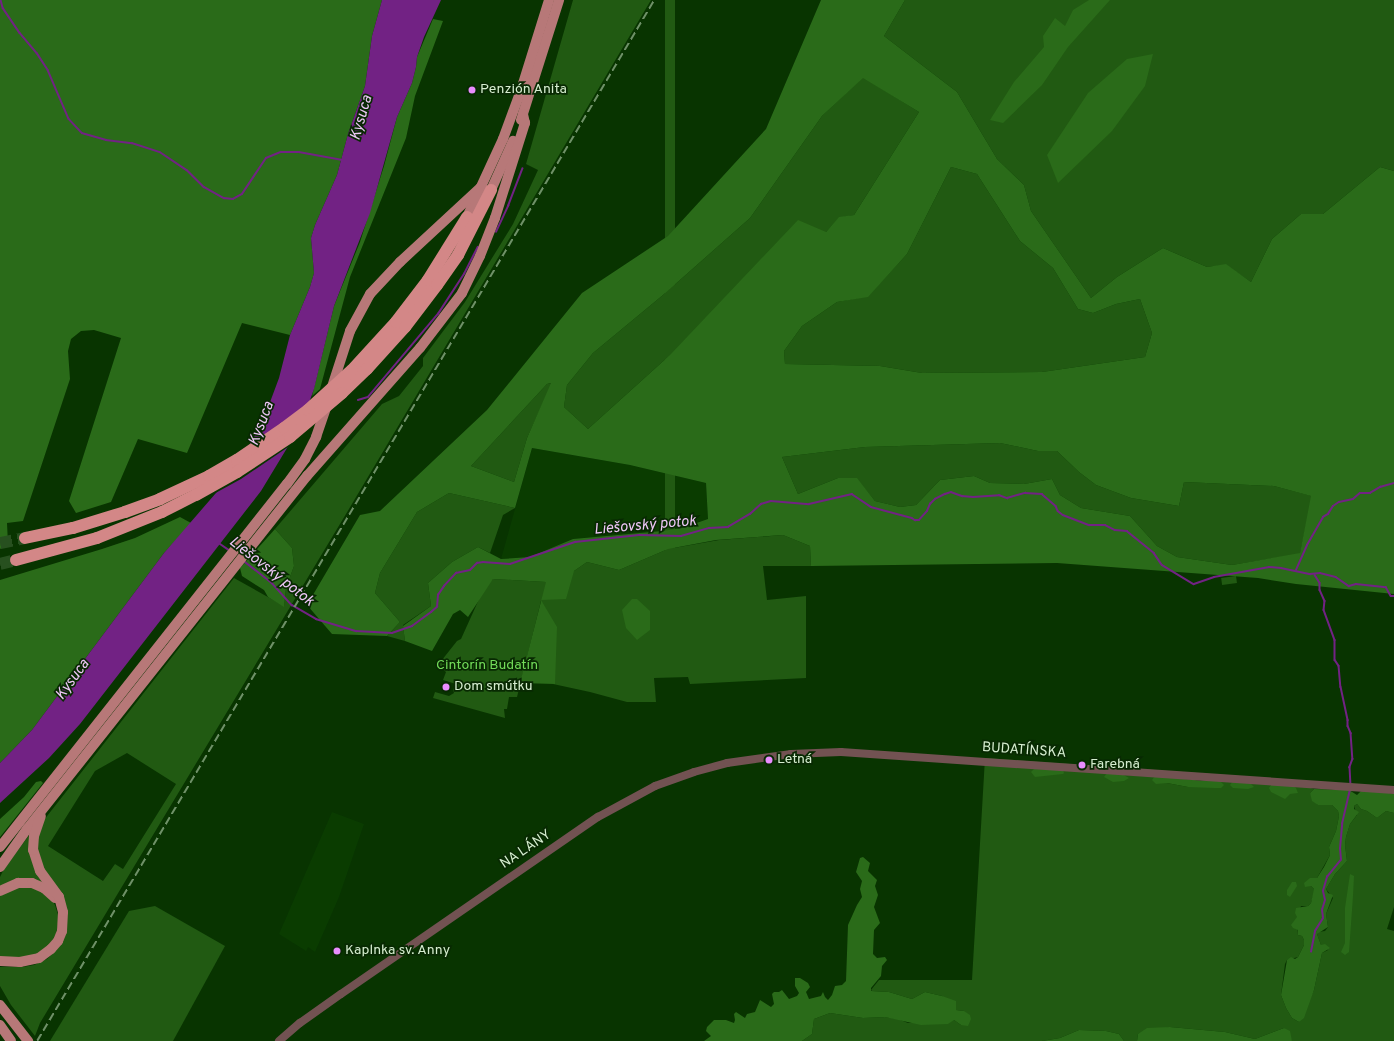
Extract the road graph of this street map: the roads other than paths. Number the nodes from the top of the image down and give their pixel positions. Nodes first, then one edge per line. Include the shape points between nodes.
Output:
1 (549, 0) edge
2 (559, 0) edge
3 (523, 114) junction
4 (487, 188) junction
5 (467, 217) joint
6 (25, 538) tunnel mouth
7 (237, 555) junction
8 (16, 560) tunnel mouth
9 (819, 752) joint
10 (1394, 790) edge
11 (43, 808) junction
12 (0, 847) edge
13 (0, 867) edge
14 (0, 891) edge
15 (61, 907) junction
16 (0, 961) edge
17 (0, 1005) edge
18 (0, 1025) edge
19 (0, 1032) edge
20 (25, 1038) edge
21 (10, 1041) edge
22 (279, 1041) edge

1 - 4 main road
2 - 3 main road
3 - 4 main road
3 - 7 main road via 525,123 495,218 462,293 420,348
4 - 5 main road
4 - 7 main road via 383,279 366,301 342,351 322,421 305,459
4 - 8 highway, bridge via 458,255 405,327 342,393 290,437 181,504 97,538
5 - 6 highway, bridge via 428,280 396,322 352,370 284,428 209,476 136,508 93,522
7 - 11 main road
7 - 12 main road
9 - 10 street, BUDATÍNSKA
9 - 22 street, NA LÁNY via 768,756 727,763 683,775 639,794 590,822 461,910 321,1008
11 - 13 main road
11 - 15 main road via 32,843 34,857 40,871 56,892
14 - 15 main road via 18,883 32,883 50,892
15 - 16 main road via 62,931 58,941 47,953 31,961
17 - 20 main road
18 - 21 main road
19 - 21 main road

